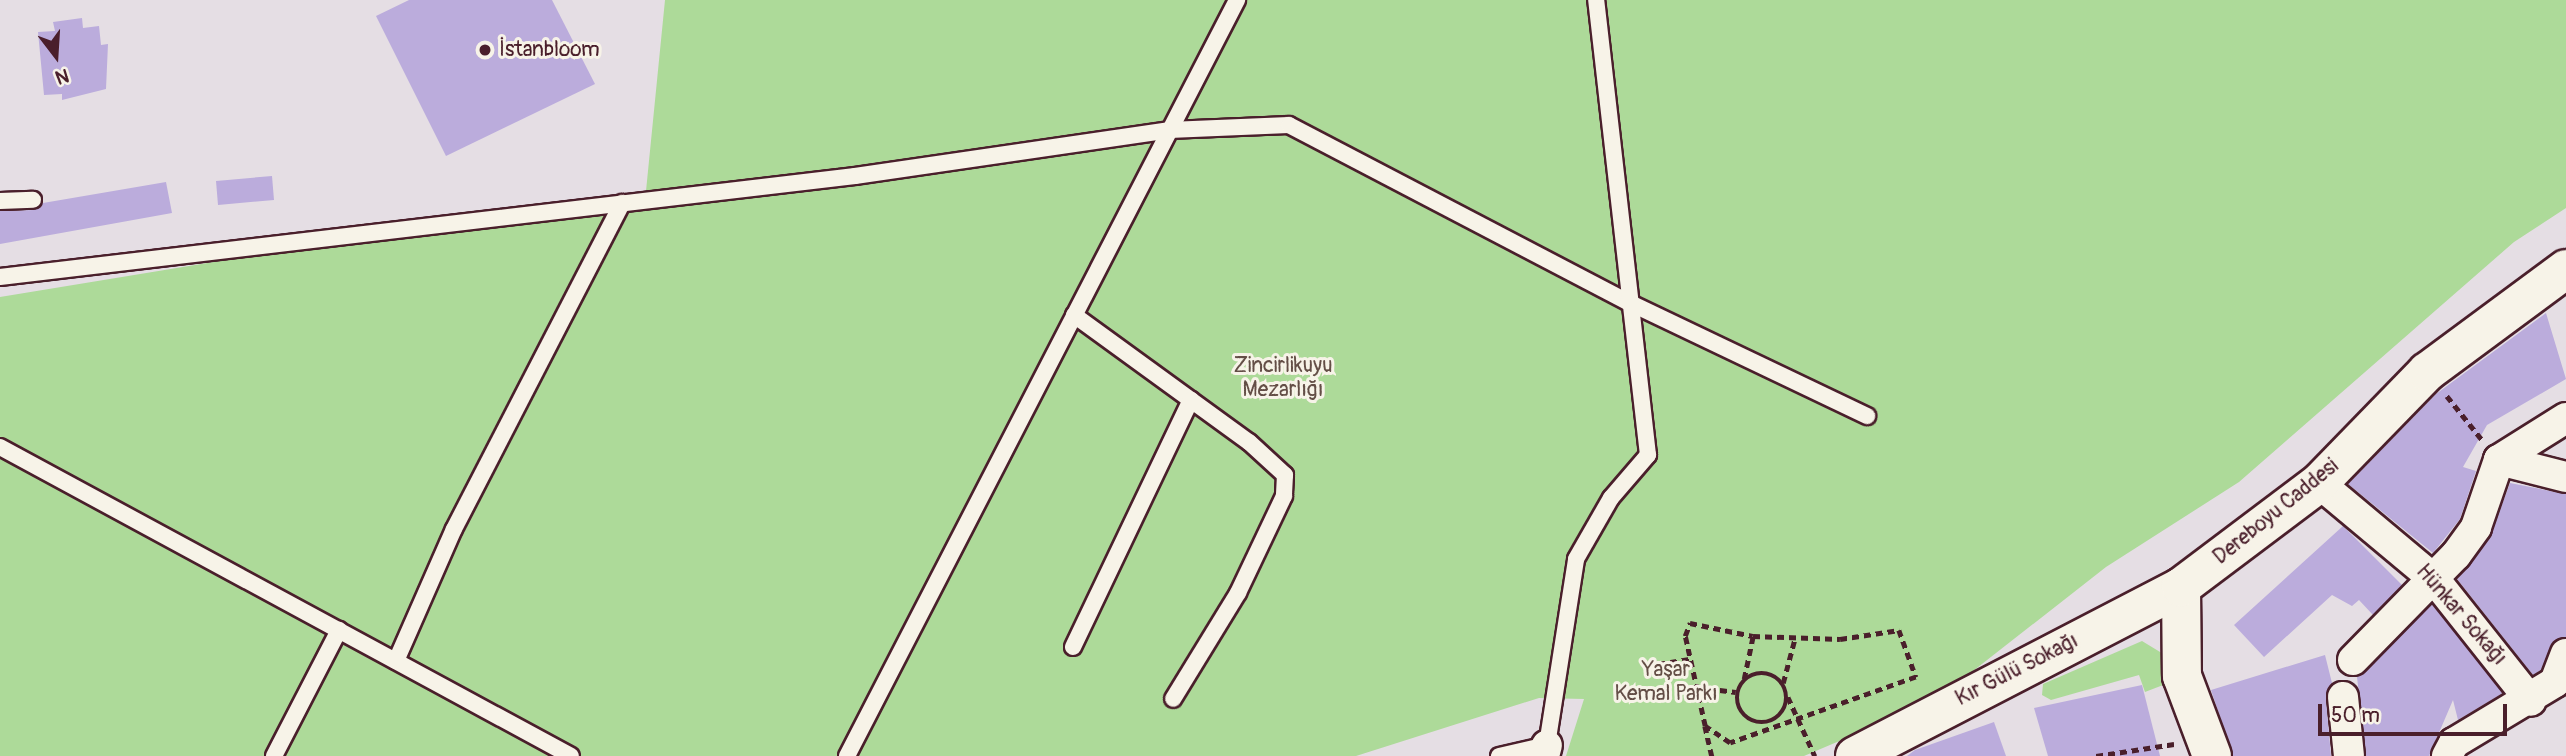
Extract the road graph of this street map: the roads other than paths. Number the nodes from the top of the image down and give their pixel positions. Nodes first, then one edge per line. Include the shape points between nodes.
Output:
1 (1237, 0) edge
2 (1596, 0) edge
3 (1169, 130) junction
4 (33, 200) dead end
5 (0, 201) edge
6 (622, 203) junction
7 (2566, 269) edge
8 (0, 277) edge
9 (1628, 302) junction
10 (1074, 315) junction
11 (1191, 400) junction
12 (1867, 416) dead end
13 (2566, 418) edge
14 (0, 447) edge
15 (2500, 460) junction
16 (2566, 477) edge
17 (2319, 483) junction
18 (2435, 580) junction
19 (2181, 587) junction
20 (339, 630) junction
21 (1073, 648) dead end
22 (2566, 654) edge
23 (2353, 660) dead end
24 (396, 661) junction
25 (2343, 697) dead end
26 (1173, 699) dead end
27 (2531, 701) junction
28 (1546, 751) edge
29 (1860, 755) edge
30 (274, 756) edge
31 (571, 756) edge
32 (847, 756) edge
33 (1499, 756) edge
34 (2212, 756) edge
35 (2349, 756) edge
36 (2447, 756) edge

1 - 3 lane
2 - 9 lane
3 - 6 lane via 855,176
3 - 9 lane via 1289,125
3 - 10 lane
4 - 5 lane
6 - 8 lane
6 - 24 lane via 454,529
7 - 17 main road, Dereboyu Caddesi via 2427,372
9 - 12 lane
9 - 28 lane via 1648,455 1611,498 1576,559
10 - 11 lane
10 - 32 lane
11 - 21 lane
11 - 26 lane via 1284,475 1284,496 1238,593
13 - 15 street
14 - 20 lane
15 - 16 street
15 - 18 street via 2476,527
17 - 18 street, Hünkar Sokağı
17 - 19 main road, Dereboyu Caddesi
18 - 23 street
18 - 27 street, Hünkar Sokağı
19 - 29 main road, Kır Gülü Sokağı
19 - 34 main road via 2182,676
20 - 24 lane
20 - 30 lane
22 - 27 street via 2555,682
24 - 31 lane
25 - 35 street
27 - 36 street via 2454,743
28 - 33 lane

